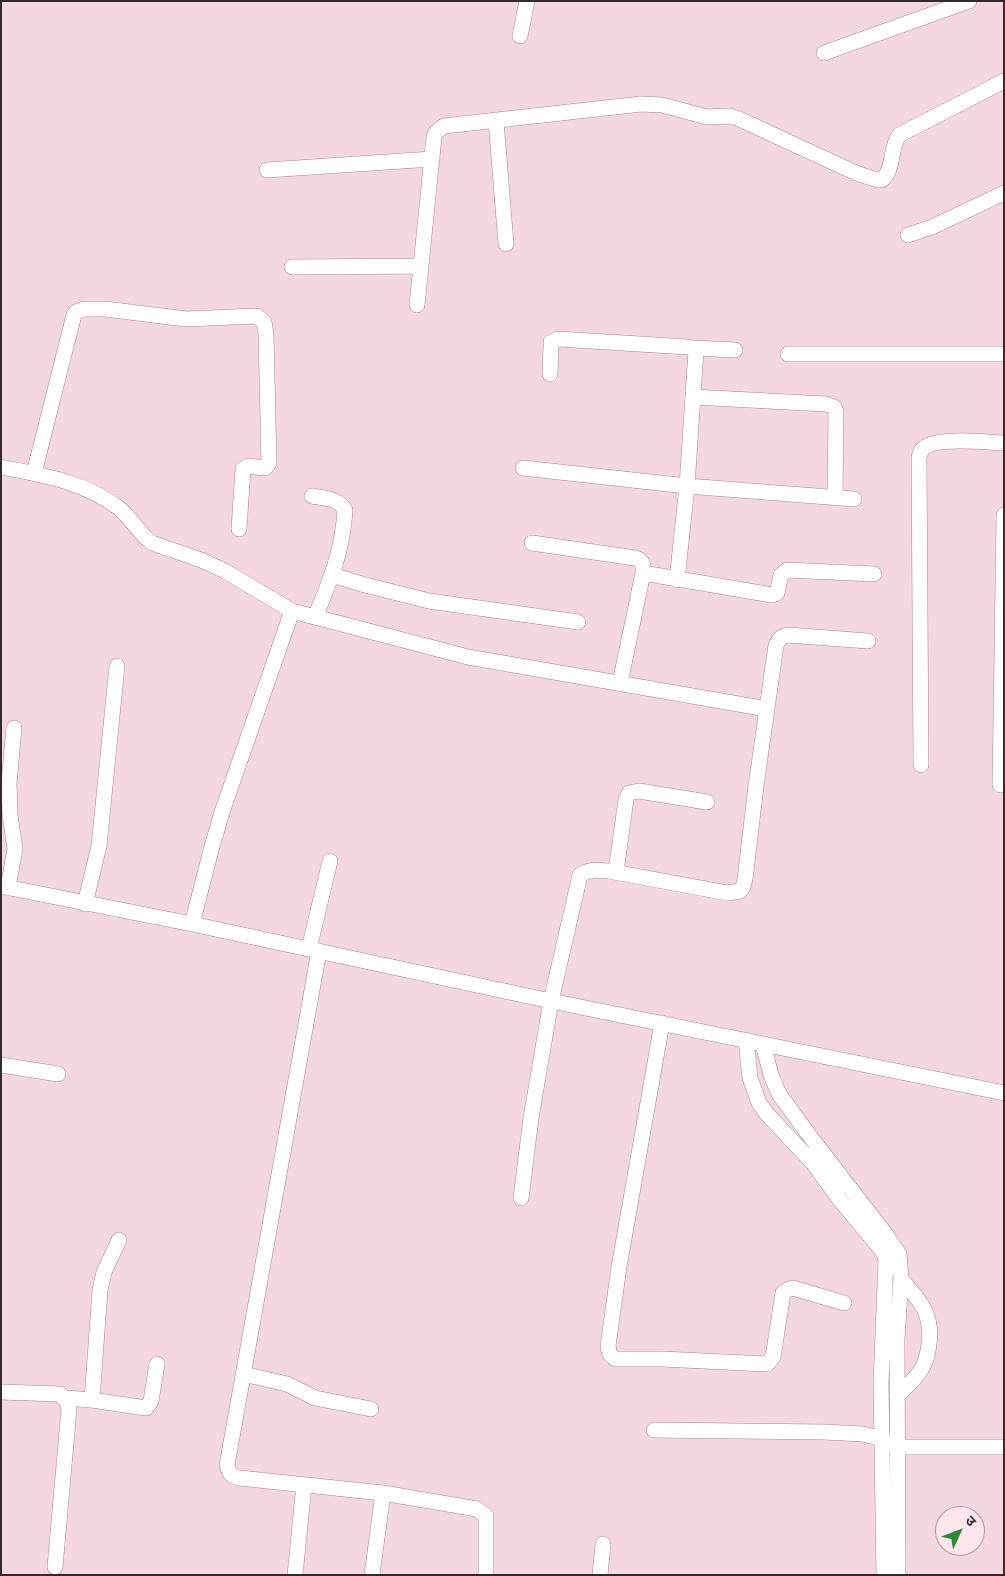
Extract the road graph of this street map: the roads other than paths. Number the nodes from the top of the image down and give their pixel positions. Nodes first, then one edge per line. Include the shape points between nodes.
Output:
1 (526, 1) edge
2 (969, 1) edge
3 (520, 36) dead end
4 (824, 53) dead end
5 (1004, 81) edge
6 (496, 121) junction
7 (432, 159) junction
8 (266, 170) dead end
9 (1004, 192) edge
10 (908, 235) dead end
11 (506, 244) dead end
12 (421, 266) junction
13 (292, 267) dead end
14 (417, 305) dead end
15 (693, 348) junction
16 (735, 350) dead end
17 (788, 354) dead end
18 (1004, 354) edge
19 (550, 374) dead end
20 (693, 398) junction
21 (1004, 443) edge
22 (1, 467) edge
23 (523, 468) dead end
24 (34, 473) junction
25 (687, 486) junction
26 (312, 496) dead end
27 (835, 497) junction
28 (854, 499) dead end
29 (1004, 515) edge
30 (239, 529) dead end
31 (532, 543) dead end
32 (643, 573) junction
33 (874, 574) dead end
34 (332, 575) junction
35 (676, 580) junction
36 (292, 611) junction
37 (315, 617) junction
38 (578, 622) dead end
39 (868, 641) dead end
40 (1003, 650) edge
41 (117, 666) dead end
42 (620, 682) junction
43 (767, 709) junction
44 (14, 728) dead end
45 (921, 765) dead end
46 (1000, 785) dead end
47 (707, 802) dead end
48 (330, 861) dead end
49 (616, 872) junction
50 (4, 887) edge
51 (85, 904) junction
52 (192, 924) junction
53 (314, 950) junction
54 (551, 1001) junction
55 (662, 1023) junction
56 (746, 1040) junction
57 (763, 1044) junction
58 (1, 1065) edge
59 (58, 1074) dead end
60 (1004, 1093) edge
61 (521, 1198) dead end
62 (119, 1240) dead end
63 (892, 1256) junction
64 (900, 1279) junction
65 (844, 1303) dead end
66 (157, 1364) dead end
67 (243, 1374) junction
68 (1, 1392) edge
69 (897, 1396) junction
70 (65, 1398) junction
71 (92, 1400) junction
72 (372, 1409) dead end
73 (654, 1430) dead end
74 (882, 1440) junction
75 (897, 1447) junction
76 (1004, 1447) edge
77 (304, 1485) junction
78 (383, 1493) junction
79 (603, 1544) dead end
80 (55, 1567) dead end
81 (295, 1575) edge
82 (372, 1575) edge
83 (486, 1575) edge
84 (600, 1575) edge
85 (884, 1575) edge
86 (898, 1575) edge

1 - 3 street
2 - 4 street
5 - 6 street via 899,135 888,172 882,180 856,173 737,118 707,117 662,105 630,104
6 - 7 street via 440,128 434,138
6 - 11 street
7 - 8 street
7 - 12 street
9 - 10 street via 932,227
12 - 13 street
12 - 14 street
15 - 16 street
15 - 19 street via 558,339 551,346
15 - 20 street via 696,355
17 - 18 street
20 - 25 street
20 - 27 street via 813,403 834,407
21 - 45 street via 934,443 926,446 919,457
22 - 24 street
23 - 25 street
24 - 30 street via 76,312 105,309 186,319 257,316 264,322 266,334 269,464 266,468 248,466 242,470
24 - 36 street via 101,496 122,511 152,543 225,571
25 - 27 street
25 - 35 street
26 - 34 street via 336,501 345,510 340,549
27 - 28 street
29 - 40 street
31 - 32 street via 640,559
32 - 35 street
32 - 42 street
33 - 35 street via 787,570 781,575 777,593 772,595
34 - 37 street
34 - 38 street via 429,601
36 - 37 street
36 - 52 street via 222,812
37 - 42 street via 468,657
39 - 43 street via 782,636 776,645
40 - 46 street
41 - 51 street via 99,846
42 - 43 street
43 - 49 street via 745,879 740,891 728,893
44 - 50 street via 9,783 15,849
47 - 49 street via 638,791 629,794
48 - 53 street
49 - 54 street via 592,870 580,875
50 - 51 street
51 - 52 street
52 - 53 street
53 - 54 street
53 - 67 street
54 - 55 street
54 - 61 street
55 - 56 street
55 - 65 street via 618,1267 609,1354 617,1359 767,1364 773,1356 785,1290 793,1288
56 - 57 street
56 - 63 street via 750,1078 767,1114 813,1163 884,1253
57 - 60 street
57 - 63 street via 780,1094 884,1232
58 - 59 street
62 - 71 street via 104,1272 100,1290
63 - 64 street
63 - 74 street via 887,1267 881,1383
64 - 69 street
64 - 69 street via 926,1311 930,1335 924,1365
66 - 71 street via 151,1401 146,1408
67 - 72 street via 286,1384 315,1398
67 - 77 street via 227,1466 229,1472 239,1478
68 - 70 street via 60,1394
69 - 75 street
70 - 71 street
70 - 80 street via 69,1409
73 - 74 street via 824,1432 863,1434
74 - 75 street
74 - 85 street
75 - 76 street
75 - 86 street
77 - 78 street
77 - 81 street
78 - 82 street
78 - 83 street via 482,1512 486,1516
79 - 84 street

